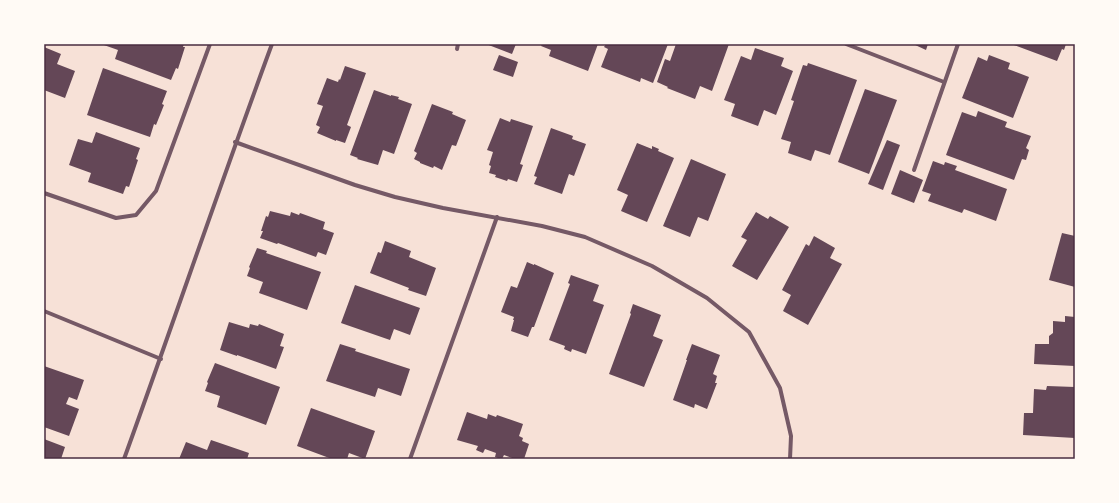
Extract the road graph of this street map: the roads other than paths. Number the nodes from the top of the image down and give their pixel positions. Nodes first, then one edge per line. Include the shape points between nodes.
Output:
1 (210, 44) edge
2 (272, 44) edge
3 (846, 44) edge
4 (958, 44) edge
5 (944, 82) junction
6 (235, 142) junction
7 (914, 170) dead end
8 (44, 192) edge
9 (497, 217) junction
10 (44, 311) edge
11 (161, 359) junction
12 (124, 459) edge
13 (410, 459) edge
14 (790, 459) edge

1 - 8 street via 156,191 136,215 116,218
2 - 6 street
3 - 5 street
4 - 5 street
5 - 7 street
6 - 9 street via 388,195
6 - 11 street
9 - 13 street
9 - 14 street via 585,238 652,266 707,298 748,332 780,388 791,436
10 - 11 street
11 - 12 street

